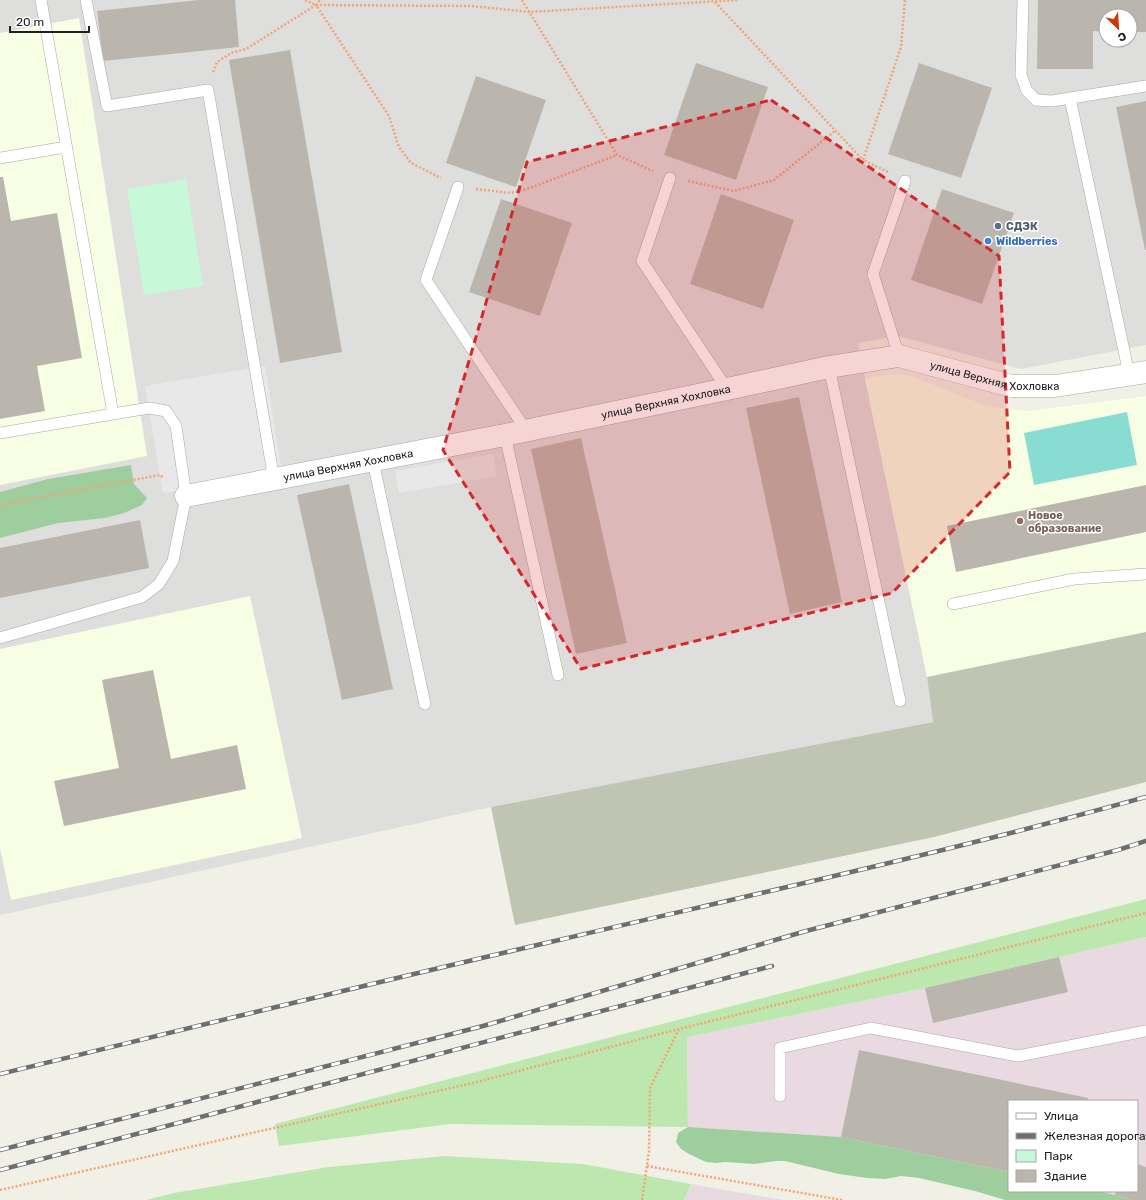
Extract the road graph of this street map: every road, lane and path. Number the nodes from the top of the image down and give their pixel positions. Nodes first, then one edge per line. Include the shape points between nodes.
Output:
1 (41, 0) edge
2 (86, 0) edge
3 (305, 0) edge
4 (320, 0) edge
5 (522, 0) edge
6 (738, 0) edge
7 (905, 0) edge
8 (1023, 0) edge
9 (714, 1) edge
10 (316, 5) junction
11 (529, 12) junction
12 (1146, 86) edge
13 (208, 90) junction
14 (1070, 98) junction
15 (836, 130) junction
16 (66, 147) junction
17 (617, 155) junction
18 (0, 158) edge
19 (864, 160) junction
20 (670, 178) junction
21 (905, 181) joint
22 (458, 187) junction
23 (899, 356) junction
24 (828, 367) junction
25 (1138, 373) edge
26 (727, 390) junction
27 (113, 414) junction
28 (0, 433) edge
29 (515, 433) junction
30 (373, 461) junction
31 (274, 480) junction
32 (186, 496) junction
33 (0, 505) edge
34 (1146, 574) edge
35 (953, 604) dead end
36 (0, 638) edge
37 (558, 675) dead end
38 (900, 701) dead end
39 (425, 704) dead end
40 (1146, 914) edge
41 (679, 1028) junction
42 (1146, 1031) edge
43 (780, 1096) dead end
44 (647, 1166) junction
45 (0, 1190) edge
46 (642, 1200) edge
47 (842, 1200) edge

1 - 16 lane
2 - 13 lane via 107,106
3 - 10 path
4 - 10 path
5 - 11 path
6 - 9 path
7 - 19 path via 901,47
8 - 14 lane via 1021,75 1027,92 1036,100
9 - 11 path
9 - 15 path
10 - 11 path via 471,6
10 - 13 path via 246,49 217,62
10 - 22 path via 389,116 399,147 411,163
11 - 17 path
12 - 14 lane
13 - 31 lane
14 - 25 lane
15 - 19 path
15 - 20 path via 774,180 734,190
16 - 18 lane
16 - 27 lane
17 - 20 path
17 - 22 path via 511,193
19 - 21 path
20 - 26 lane via 642,261
21 - 23 lane via 873,274
22 - 29 lane via 426,280
23 - 24 street, улица Верхняя Хохловка
23 - 25 street, улица Верхняя Хохловка via 1011,386 1055,386
24 - 26 street, улица Верхняя Хохловка
24 - 38 lane
26 - 29 street, улица Верхняя Хохловка
27 - 28 lane
27 - 32 lane via 149,408 166,411 176,426
29 - 30 street, улица Верхняя Хохловка
29 - 37 lane
30 - 31 street, улица Верхняя Хохловка
30 - 39 lane
31 - 32 street, улица Верхняя Хохловка
32 - 33 path via 160,475
32 - 36 lane via 173,561 159,584 142,597
34 - 35 lane via 1074,579
40 - 41 path
41 - 44 path via 650,1088
41 - 45 path via 474,1083
42 - 43 lane via 1018,1056 871,1028 780,1048
44 - 46 path
44 - 47 path

